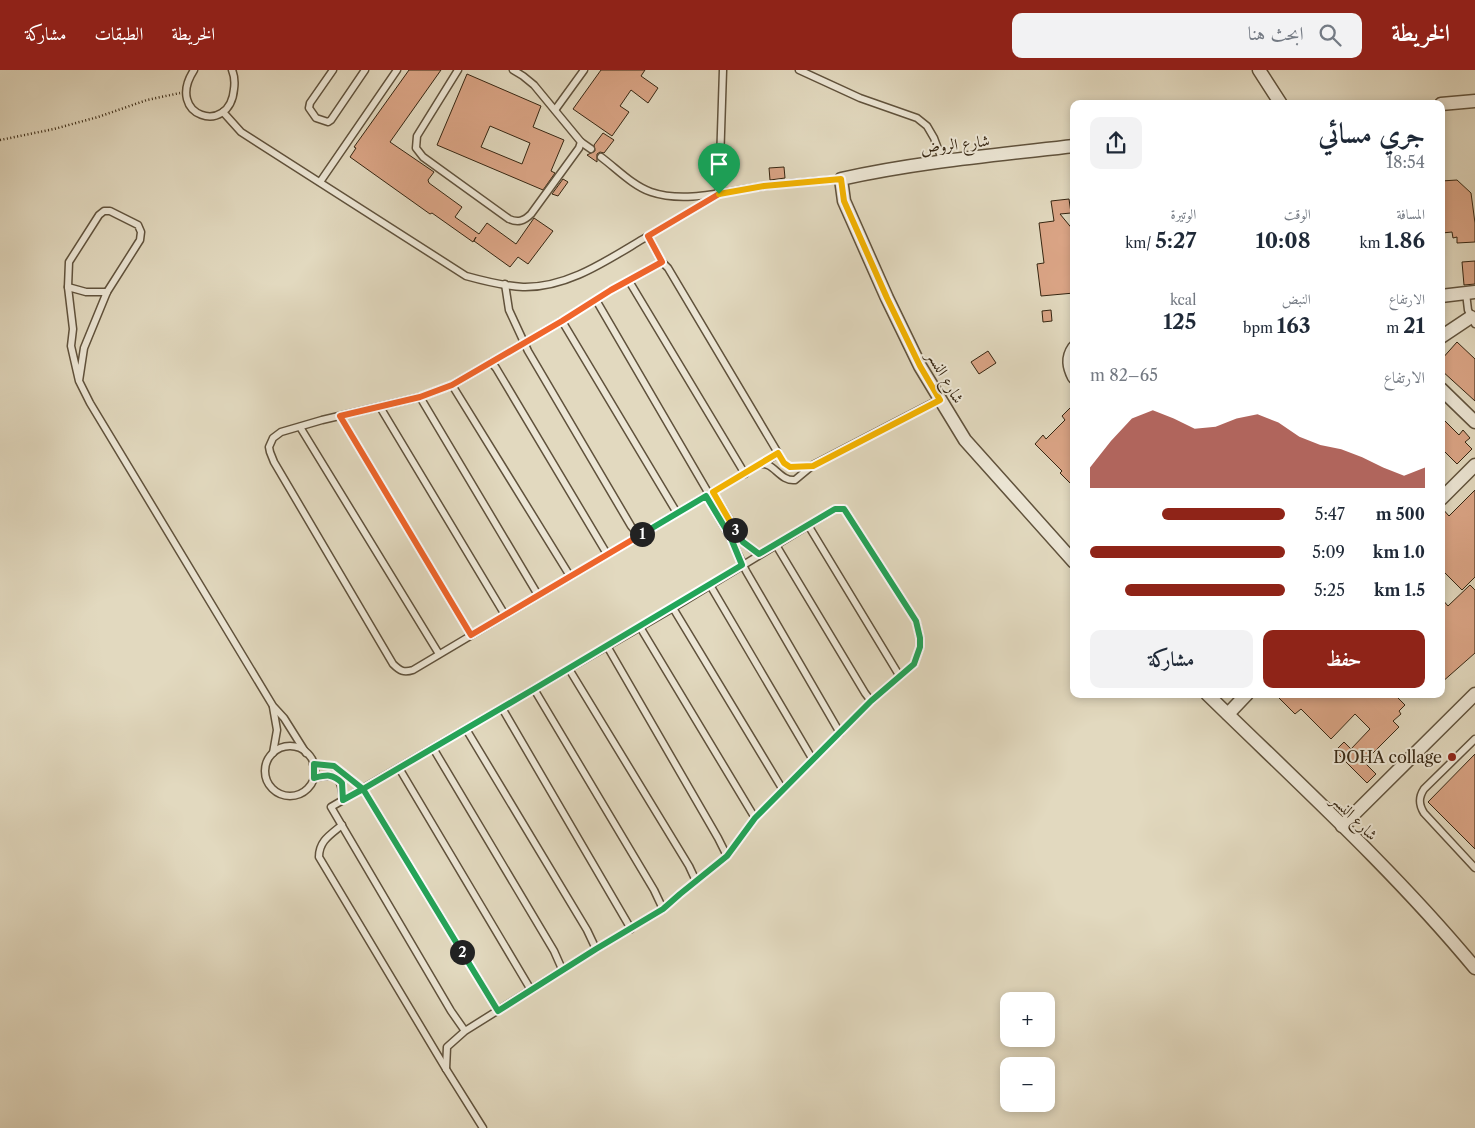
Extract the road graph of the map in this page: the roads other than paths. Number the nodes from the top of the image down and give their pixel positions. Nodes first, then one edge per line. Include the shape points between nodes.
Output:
1 (194, 70) edge
2 (232, 70) edge
3 (333, 70) edge
4 (365, 70) edge
5 (397, 70) edge
6 (458, 70) edge
7 (513, 70) edge
8 (584, 70) edge
9 (723, 70) edge
10 (799, 70) edge
11 (1259, 70) edge
12 (1278, 100) edge
13 (1475, 101) edge
14 (1445, 104) edge
15 (555, 110) junction
16 (223, 112) junction
17 (581, 142) junction
18 (1070, 146) edge
19 (592, 150) dead end
20 (602, 157) dead end
21 (943, 162) junction
22 (841, 179) junction
23 (320, 182) junction
24 (719, 194) junction
25 (648, 236) junction
26 (662, 262) junction
27 (629, 281) junction
28 (505, 284) junction
29 (68, 287) junction
30 (107, 292) junction
31 (1470, 293) edge
32 (1445, 296) edge
33 (596, 300) junction
34 (562, 321) junction
35 (1473, 321) edge
36 (1445, 335) edge
37 (523, 342) junction
38 (491, 362) junction
39 (79, 381) junction
40 (452, 385) junction
41 (1445, 393) edge
42 (420, 397) junction
43 (940, 400) junction
44 (380, 407) junction
45 (340, 416) junction
46 (1475, 422) edge
47 (300, 427) junction
48 (778, 453) junction
49 (764, 463) junction
50 (1475, 465) edge
51 (813, 466) junction
52 (745, 474) junction
53 (709, 494) junction
54 (1445, 495) edge
55 (677, 513) junction
56 (808, 525) junction
57 (639, 536) junction
58 (776, 545) junction
59 (607, 554) junction
60 (759, 554) junction
61 (1070, 558) edge
62 (742, 565) junction
63 (570, 576) junction
64 (710, 585) junction
65 (538, 596) junction
66 (673, 608) junction
67 (505, 615) junction
68 (640, 627) junction
69 (471, 635) junction
70 (608, 646) junction
71 (439, 654) junction
72 (569, 669) junction
73 (899, 675) junction
74 (534, 689) junction
75 (1475, 694) edge
76 (1211, 698) edge
77 (1243, 698) edge
78 (871, 701) junction
79 (273, 706) junction
80 (502, 708) junction
81 (1228, 714) junction
82 (466, 729) junction
83 (840, 733) junction
84 (1475, 739) edge
85 (433, 748) junction
86 (273, 753) junction
87 (306, 753) junction
88 (813, 760) junction
89 (314, 764) junction
90 (399, 768) junction
91 (314, 778) junction
92 (363, 789) junction
93 (783, 790) junction
94 (343, 800) junction
95 (755, 818) junction
96 (342, 825) junction
97 (1342, 826) junction
98 (727, 856) junction
99 (1475, 868) edge
100 (696, 881) junction
101 (663, 909) junction
102 (631, 929) junction
103 (596, 949) junction
104 (1475, 968) edge
105 (562, 970) junction
106 (531, 990) junction
107 (498, 1011) junction
108 (465, 1031) junction
109 (446, 1069) junction
110 (483, 1128) edge

1 - 16 lane via 186,86 191,108 200,115 212,117
2 - 16 lane via 235,78 233,99
3 - 4 lane via 309,108 316,118 328,122
5 - 23 lane
6 - 17 lane via 417,136 416,148 423,157 509,218 521,221 527,218
7 - 15 lane via 529,80
8 - 15 lane
9 - 24 lane
10 - 21 lane via 860,98 917,118 927,126
11 - 12 street
13 - 14 street
15 - 17 lane
16 - 23 lane via 241,132
17 - 19 lane
18 - 21 street, شارع الروض
20 - 24 lane via 649,191 675,196
21 - 22 street, شارع الروض
22 - 24 lane
22 - 43 street, شارع النسر via 844,201 887,298
23 - 28 lane via 466,276
24 - 25 lane
25 - 26 lane
25 - 28 lane via 594,268 562,281 522,286
26 - 27 lane
26 - 48 lane
27 - 33 lane
27 - 52 lane
28 - 37 lane via 509,310
29 - 30 lane via 86,292
29 - 30 lane via 69,262 99,215 110,210 138,225 141,232 140,240
29 - 39 lane via 73,329 71,346
30 - 39 lane via 84,348
31 - 32 street
31 - 35 lane via 1468,310
33 - 34 lane
33 - 53 lane
34 - 37 lane
34 - 55 lane
35 - 36 street
37 - 38 lane
37 - 57 lane
38 - 40 lane
38 - 59 lane
39 - 79 lane
40 - 42 lane
40 - 63 lane
41 - 46 street
42 - 44 lane
42 - 65 lane
43 - 51 lane
43 - 61 street, شارع النسر via 965,440
44 - 45 lane
44 - 67 lane
45 - 47 lane
45 - 69 lane
47 - 71 lane
47 - 71 lane via 276,434 270,442 270,452 393,664 405,672
48 - 49 lane
48 - 51 lane via 790,467
49 - 51 lane via 789,480 795,480
49 - 52 lane
50 - 54 street
52 - 53 lane
53 - 55 lane
53 - 60 lane via 743,542
53 - 62 lane
55 - 57 lane
56 - 58 lane
56 - 73 lane
56 - 73 lane via 835,509 844,509 916,621 920,638 918,656 914,664
57 - 59 lane
58 - 60 lane
58 - 78 lane
59 - 63 lane
60 - 62 lane
62 - 64 lane
62 - 83 lane
63 - 65 lane
64 - 66 lane
64 - 88 lane
65 - 67 lane
66 - 68 lane
66 - 93 lane
67 - 69 lane
68 - 70 lane
68 - 95 lane
69 - 71 lane
70 - 72 lane
70 - 98 lane
72 - 74 lane
72 - 100 lane
73 - 78 lane
74 - 80 lane
74 - 101 lane
75 - 97 street
76 - 81 street, شارع النسر
77 - 81 street
78 - 83 lane
79 - 86 lane via 277,730
79 - 87 lane
80 - 82 lane
80 - 102 lane
81 - 97 street, شارع النسر
82 - 85 lane
82 - 103 lane
83 - 88 lane
84 - 99 lane via 1424,789 1419,801 1424,813
85 - 90 lane
85 - 105 lane via 554,951
86 - 87 lane via 293,747
86 - 91 lane via 265,772 270,785 280,794 301,794
87 - 89 lane
88 - 93 lane
89 - 91 lane
89 - 92 lane via 334,766
90 - 92 lane
90 - 106 lane
91 - 94 lane via 336,777 342,783
92 - 94 lane
92 - 107 lane
93 - 95 lane
94 - 96 lane via 331,807
95 - 98 lane
96 - 108 lane via 450,1011
96 - 109 lane via 319,848 319,857
97 - 104 street, شارع النسر via 1448,935
98 - 100 lane
100 - 101 lane
101 - 102 lane
102 - 103 lane
103 - 105 lane
105 - 106 lane
106 - 107 lane
107 - 108 lane
108 - 109 lane via 447,1047
109 - 110 lane

